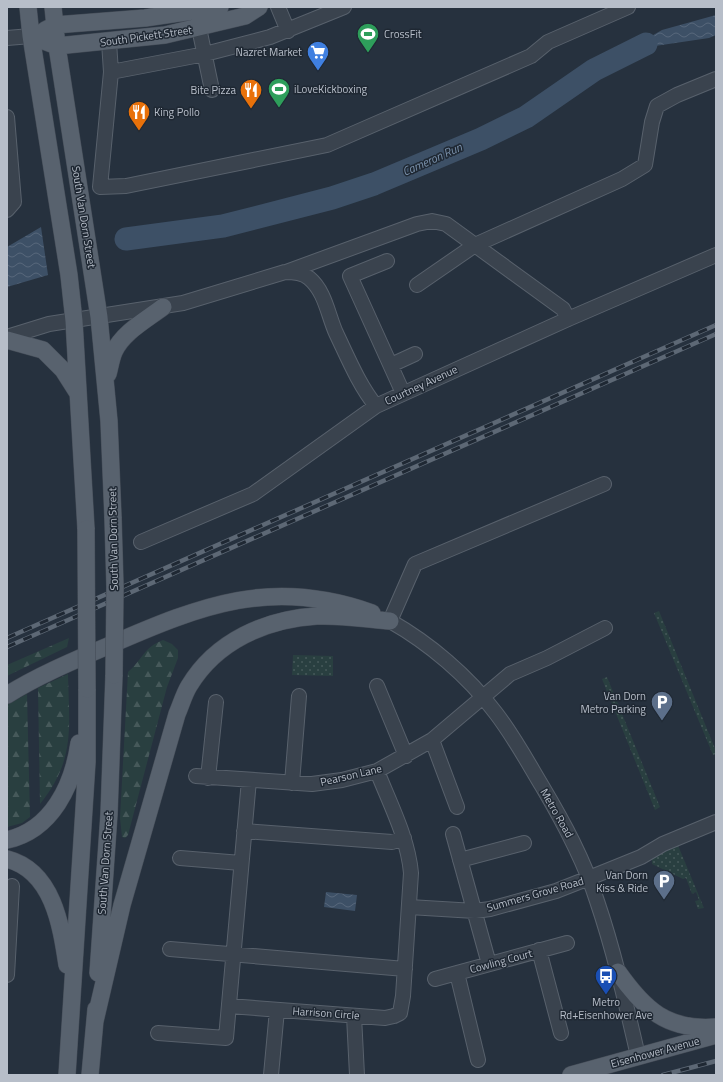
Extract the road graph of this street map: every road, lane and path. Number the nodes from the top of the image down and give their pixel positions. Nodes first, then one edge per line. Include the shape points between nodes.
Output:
1 (28, 7) edge
2 (53, 7) edge
3 (220, 7) edge
4 (259, 7) edge
5 (278, 7) edge
6 (344, 7) edge
7 (628, 7) edge
8 (55, 25) junction
9 (199, 28) junction
10 (288, 31) junction
11 (31, 36) junction
12 (7, 38) edge
13 (109, 42) junction
14 (57, 46) junction
15 (204, 54) junction
16 (111, 72) junction
17 (716, 79) edge
18 (212, 90) dead end
19 (7, 117) edge
20 (7, 210) edge
21 (475, 245) junction
22 (716, 255) edge
23 (387, 261) dead end
24 (285, 272) junction
25 (417, 285) dead end
26 (163, 307) junction
27 (99, 317) junction
28 (568, 319) junction
29 (74, 320) junction
30 (7, 337) edge
31 (7, 340) edge
32 (416, 354) dead end
33 (391, 365) junction
34 (105, 388) junction
35 (403, 393) junction
36 (78, 395) junction
37 (376, 406) junction
38 (604, 484) dead end
39 (141, 542) dead end
40 (390, 621) junction
41 (605, 628) dead end
42 (377, 686) dead end
43 (87, 689) junction
44 (12, 691) edge
45 (299, 696) dead end
46 (482, 696) junction
47 (216, 702) dead end
48 (432, 740) junction
49 (406, 756) junction
50 (377, 771) junction
51 (249, 780) junction
52 (292, 783) junction
53 (457, 807) dead end
54 (716, 822) edge
55 (244, 832) junction
56 (453, 834) dead end
57 (404, 838) junction
58 (7, 840) edge
59 (524, 843) dead end
60 (180, 858) dead end
61 (7, 859) edge
62 (460, 860) junction
63 (241, 863) junction
64 (590, 878) junction
65 (12, 886) dead end
66 (408, 907) junction
67 (474, 911) junction
68 (567, 943) dead end
69 (170, 949) dead end
70 (539, 950) junction
71 (233, 954) junction
72 (488, 964) junction
73 (405, 969) junction
74 (618, 972) junction
75 (457, 973) junction
76 (7, 975) edge
77 (435, 979) dead end
78 (229, 1006) junction
79 (70, 1009) junction
80 (277, 1010) junction
81 (354, 1016) junction
82 (95, 1021) junction
83 (716, 1027) edge
84 (158, 1033) dead end
85 (561, 1033) dead end
86 (716, 1035) edge
87 (638, 1056) junction
88 (478, 1060) dead end
89 (67, 1075) edge
90 (90, 1075) edge
91 (271, 1075) edge
92 (357, 1075) edge
93 (571, 1075) edge

1 - 11 main road
2 - 8 main road, South Van Dorn Street
3 - 8 main road, South Pickett Street via 145,18
4 - 9 main road, South Pickett Street via 245,16
5 - 10 street
6 - 10 street
7 - 16 street via 548,42 531,56 327,146 126,186 100,187
8 - 11 main road, South Pickett Street
8 - 14 main road, South Van Dorn Street
9 - 13 main road, South Pickett Street
9 - 15 street
10 - 15 street
11 - 12 street, South Pickett Street
11 - 14 main road, South Pickett Street
11 - 29 main road
13 - 14 main road, South Pickett Street
13 - 16 street
14 - 27 main road, South Van Dorn Street
15 - 16 street
15 - 18 street
17 - 21 street via 657,106 645,165 622,179
19 - 20 street via 14,202
21 - 24 street via 446,224 432,221 417,224
21 - 25 street
21 - 28 street via 563,310
22 - 28 street, Courtney Avenue
23 - 33 street via 350,276
24 - 26 street
24 - 37 street via 309,278 320,292 352,365
26 - 27 street
26 - 34 main road via 118,345 113,353
27 - 29 street
27 - 34 main road, South Van Dorn Street
28 - 35 street, Courtney Avenue
29 - 30 street via 49,324
29 - 36 main road
31 - 36 main road via 43,350 63,370
32 - 33 street
33 - 35 street
34 - 82 main road, South Van Dorn Street, bridge via 112,460 114,675 109,814
35 - 37 street, Courtney Avenue
36 - 43 main road, bridge via 86,529
37 - 39 street, Courtney Avenue via 252,494
38 - 40 street via 415,564
40 - 44 main road via 353,606 321,599 274,596 224,602 165,621 68,663
40 - 46 street, Metro Road via 421,642
40 - 82 main road via 318,616 273,623 238,637 211,657 198,671 177,714 122,905
41 - 46 street, Pearson Lane via 510,674
42 - 49 street
43 - 58 main road via 78,749 66,791 43,822 30,832
43 - 79 main road via 87,762
45 - 52 street
46 - 48 street, Pearson Lane
46 - 64 street, Metro Road via 511,734 558,813
47 - 51 street, Pearson Lane via 202,777
48 - 49 street, Pearson Lane
48 - 53 street
49 - 50 street, Pearson Lane
50 - 52 street, Pearson Lane via 328,782
50 - 57 street, Harrison Circle
51 - 52 street, Pearson Lane
51 - 55 street
54 - 64 street, Summers Grove Road
55 - 57 street via 392,842
55 - 63 street
56 - 62 street
57 - 66 street, Harrison Circle via 410,860
59 - 62 street
60 - 63 street
61 - 79 main road via 24,866 37,878 54,904 63,938
62 - 67 street
63 - 71 street
64 - 67 street, Summers Grove Road via 556,891
64 - 74 street, Metro Road
65 - 76 street
66 - 67 street, Summers Grove Road
66 - 73 street, Harrison Circle
67 - 72 street
68 - 70 street, Cowling Court
69 - 71 street
70 - 72 street, Cowling Court
70 - 85 street
71 - 73 street
71 - 78 street
72 - 75 street, Cowling Court
73 - 81 street, Harrison Circle via 400,1012 385,1018
74 - 83 main road via 642,1003 655,1013 685,1026
74 - 87 street, Metro Road
75 - 77 street, Cowling Court
75 - 88 street
78 - 80 street, Harrison Circle
78 - 84 street via 226,1038
79 - 89 main road
80 - 81 street, Harrison Circle
80 - 91 street
81 - 92 street
82 - 90 main road, South Van Dorn Street
86 - 87 main road, Eisenhower Avenue
87 - 93 main road, Eisenhower Avenue

